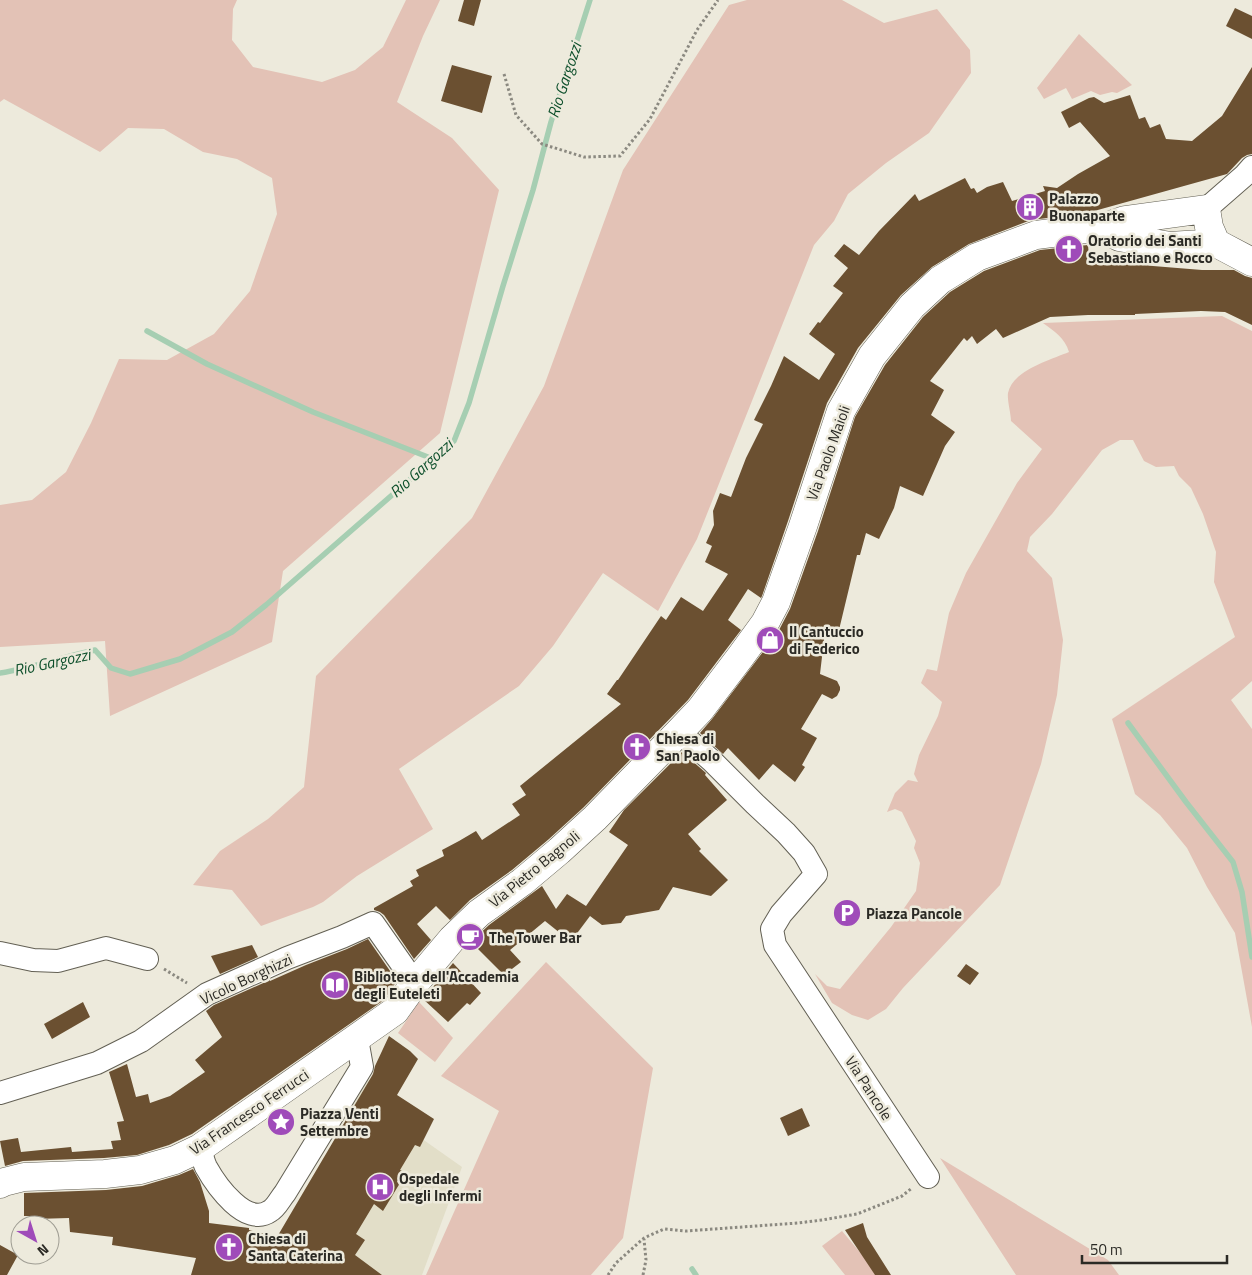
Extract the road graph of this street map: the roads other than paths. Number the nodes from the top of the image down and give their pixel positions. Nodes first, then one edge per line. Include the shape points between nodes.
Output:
1 (1252, 167) edge
2 (1206, 209) junction
3 (1102, 228) junction
4 (1216, 243) junction
5 (1252, 262) edge
6 (679, 732) junction
7 (0, 954) edge
8 (147, 959) road end
9 (415, 983) junction
10 (395, 1012) joint
11 (356, 1039) junction
12 (0, 1093) edge
13 (200, 1148) junction
14 (1, 1177) edge
15 (928, 1177) road end

1 - 2 street
2 - 3 street via 1125,220
2 - 4 street
3 - 4 street via 1119,237 1170,246
3 - 6 street, Via Paolo Maioli via 1036,235 978,257 940,280 912,306 872,356 841,411 776,602 741,656
4 - 5 street
6 - 9 street, Via Pietro Bagnoli via 559,851 452,938
6 - 15 street, Via Pancole via 786,833 804,853 816,874 772,929 775,945
7 - 8 street via 58,961 106,948
9 - 10 street, Via Pietro Bagnoli
9 - 12 street, Vicolo Borghizzi via 373,922 207,994 141,1041 98,1063
10 - 11 street, Via Francesco Ferrucci
11 - 13 street, Via Francesco Ferrucci
11 - 13 street via 362,1066 271,1211 253,1214 242,1210 223,1194 205,1166
13 - 14 street, Via Francesco Ferrucci via 175,1160 140,1170

